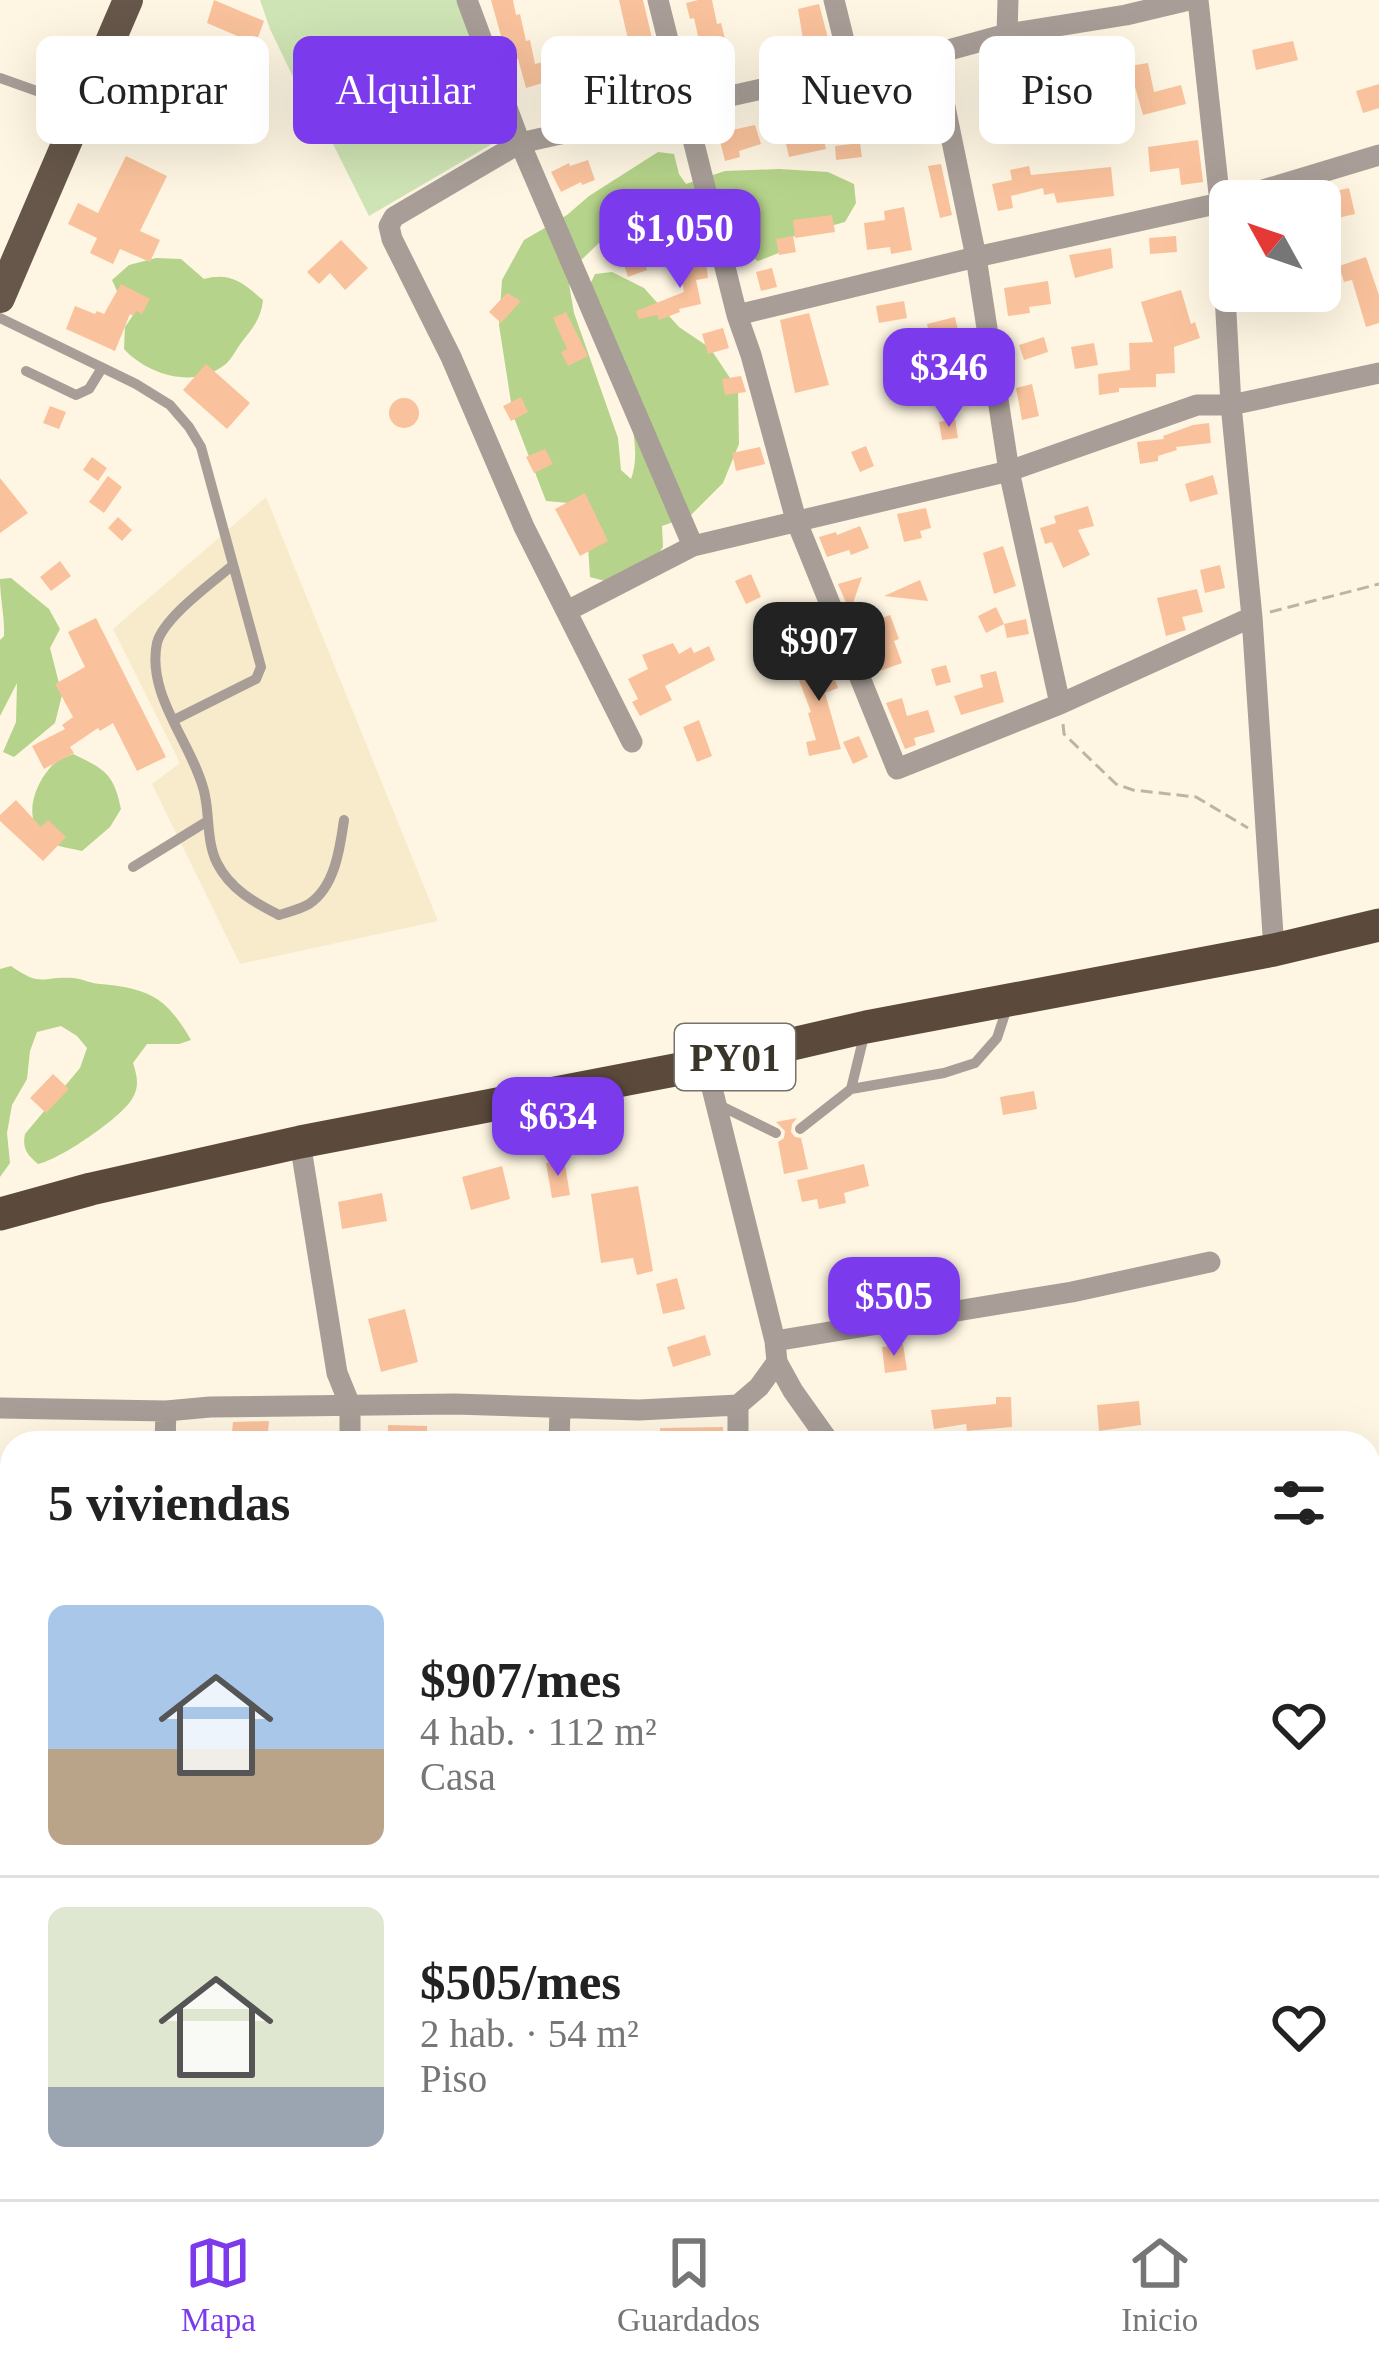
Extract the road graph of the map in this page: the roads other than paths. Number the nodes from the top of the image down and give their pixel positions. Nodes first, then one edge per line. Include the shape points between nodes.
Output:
1 (128, 0) edge
2 (466, 0) edge
3 (658, 0) edge
4 (834, 0) edge
5 (1008, 0) edge
6 (1194, 0) edge
7 (1006, 34) junction
8 (113, 36) edge
9 (667, 36) edge
10 (843, 36) edge
11 (955, 48) edge
12 (0, 79) edge
13 (36, 91) edge
14 (541, 139) edge
15 (520, 143) junction
16 (66, 144) edge
17 (694, 144) edge
18 (953, 144) edge
19 (1379, 155) edge
20 (1217, 180) edge
21 (1296, 180) edge
22 (1209, 205) edge
23 (976, 257) junction
24 (0, 298) edge
25 (1226, 312) edge
26 (737, 315) junction
27 (0, 318) edge
28 (102, 368) junction
29 (26, 371) dead end
30 (1379, 373) edge
31 (1231, 405) junction
32 (1010, 471) junction
33 (796, 520) junction
34 (693, 546) junction
35 (233, 565) junction
36 (567, 611) junction
37 (1252, 617) junction
38 (1060, 704) junction
39 (174, 720) junction
40 (632, 742) dead end
41 (344, 820) dead end
42 (206, 822) junction
43 (133, 867) dead end
44 (1379, 925) edge
45 (1274, 950) junction
46 (1010, 1001) junction
47 (866, 1027) junction
48 (706, 1064) junction
49 (851, 1089) junction
50 (716, 1103) junction
51 (800, 1129) dead end
52 (776, 1133) dead end
53 (300, 1142) junction
54 (91, 1189) junction
55 (0, 1199) edge
56 (0, 1214) edge
57 (1210, 1262) dead end
58 (776, 1352) junction
59 (350, 1405) junction
60 (739, 1405) junction
61 (0, 1408) edge
62 (560, 1409) junction
63 (166, 1411) junction
64 (165, 1431) edge
65 (350, 1431) edge
66 (559, 1431) edge
67 (738, 1431) edge
68 (822, 1431) edge

1 - 8 main road
2 - 15 street
3 - 9 street
4 - 10 street
5 - 7 street
6 - 7 street
6 - 20 street
7 - 11 street
12 - 13 lane
14 - 15 street
15 - 34 street
15 - 36 street via 388,226
16 - 24 main road
17 - 26 street
18 - 23 street
19 - 21 street
22 - 23 street
23 - 26 street
23 - 32 street
25 - 31 street
26 - 33 street
27 - 28 lane
28 - 29 lane via 76,395
28 - 35 lane via 170,405 189,427
30 - 31 street
31 - 32 street via 1197,405
31 - 37 street
32 - 33 street
32 - 38 street
33 - 34 street
33 - 38 street via 897,769
34 - 36 street
35 - 39 lane via 158,638 155,665
35 - 39 lane via 260,673
36 - 40 street
37 - 38 street
37 - 45 street
39 - 42 lane via 205,792
41 - 42 lane via 328,884 309,904 279,915 245,898 217,864
42 - 43 lane
44 - 45 highway, PY01
45 - 46 highway, PY01
46 - 47 highway, PY01
46 - 49 lane via 997,1039 975,1063
47 - 48 highway, PY01
47 - 49 lane
48 - 50 street
48 - 53 highway, PY01
49 - 51 lane
50 - 52 lane
50 - 58 street
53 - 54 highway, PY01
53 - 59 street via 337,1372
54 - 55 highway, PY01
54 - 56 highway, PY01
57 - 58 street
58 - 60 street via 759,1387
58 - 68 street
59 - 62 street
59 - 63 street
59 - 65 street
60 - 62 street
60 - 67 street
61 - 63 street
62 - 66 street
63 - 64 street

